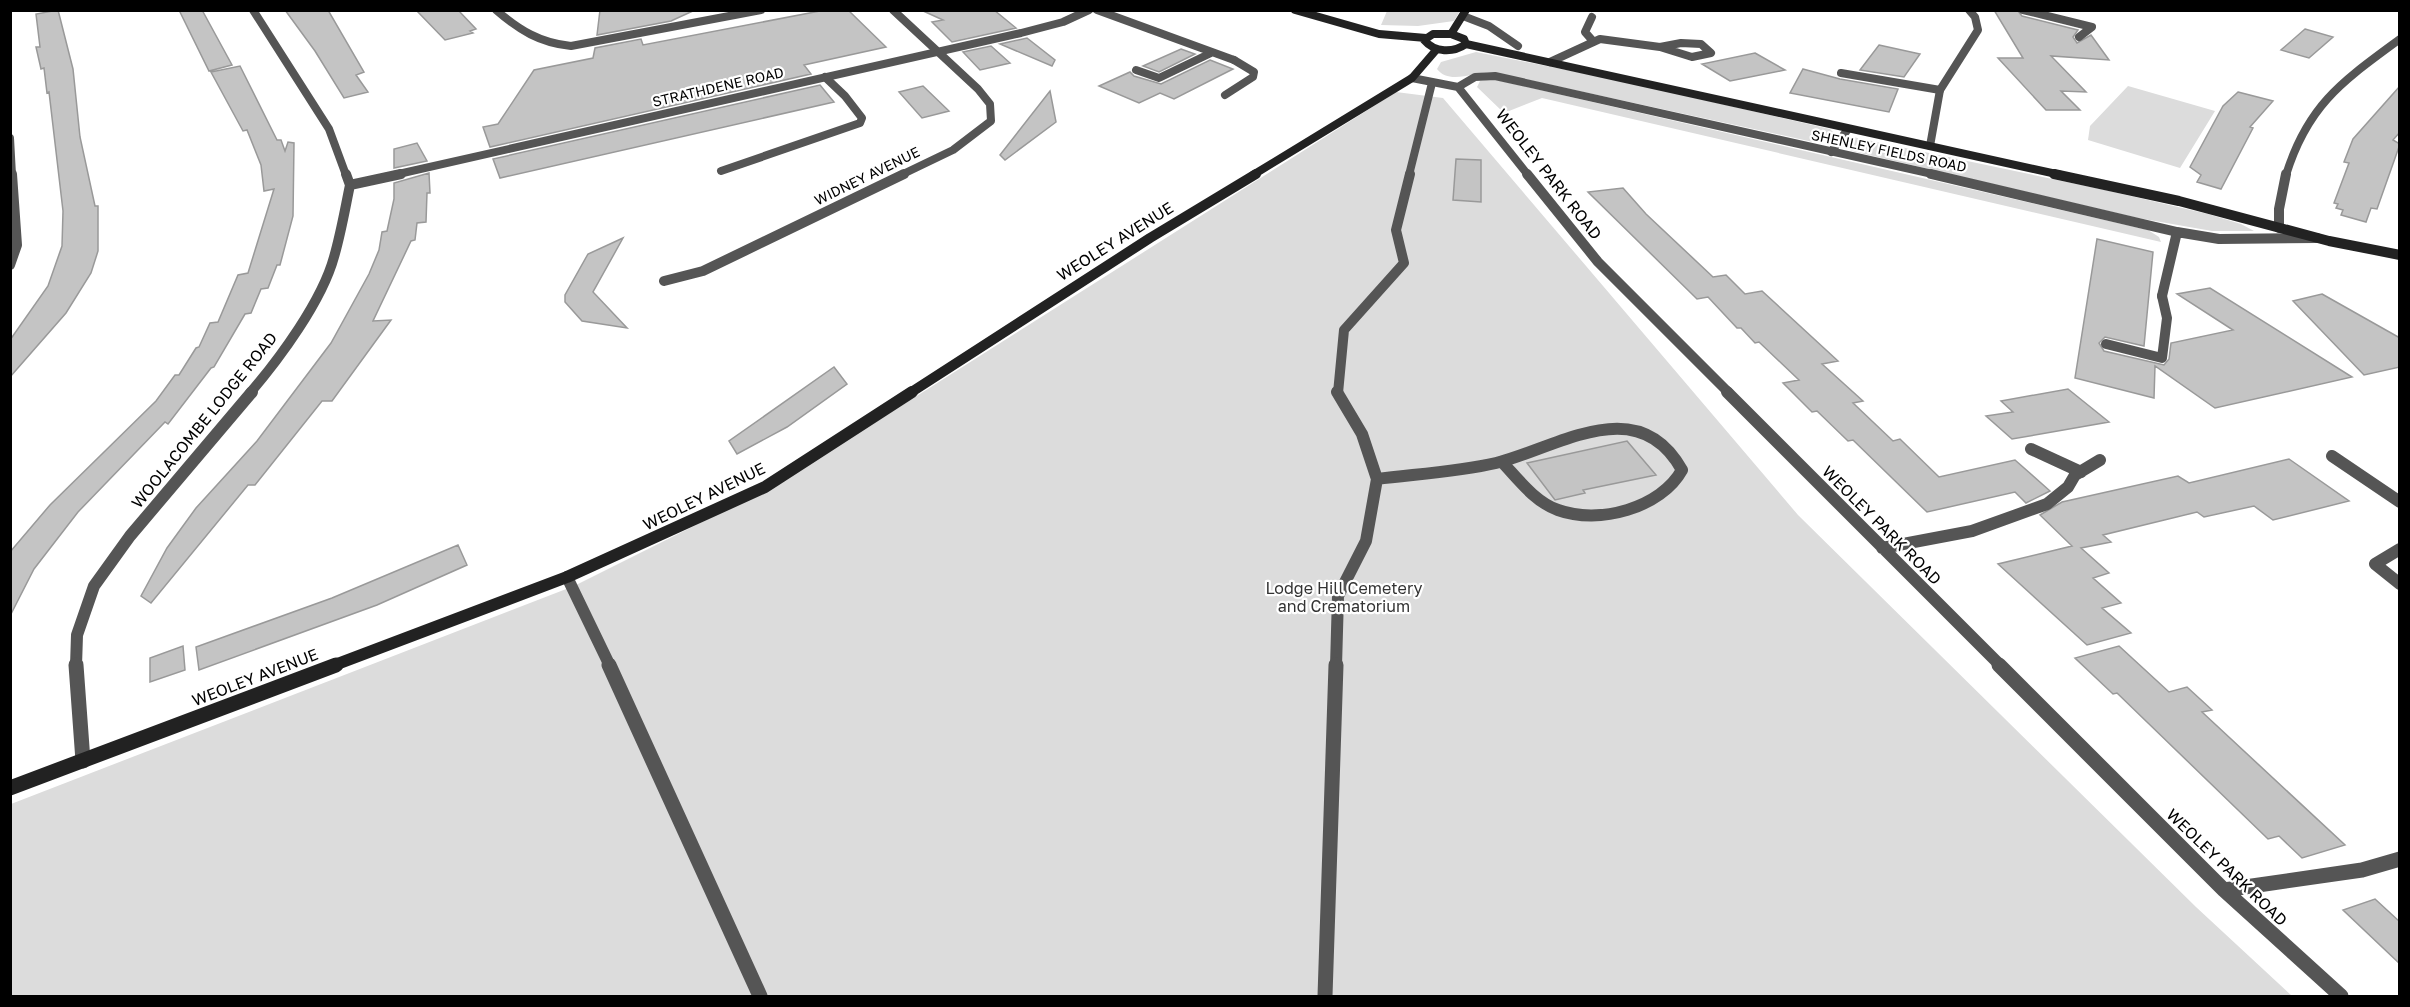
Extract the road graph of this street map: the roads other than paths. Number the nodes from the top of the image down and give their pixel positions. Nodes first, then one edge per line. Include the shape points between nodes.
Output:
1 (253, 10) edge
2 (496, 10) edge
3 (761, 10) edge
4 (893, 10) edge
5 (1089, 10) edge
6 (1097, 10) edge
7 (1295, 10) edge
8 (1969, 10) edge
9 (2023, 10) edge
10 (1465, 13) edge
11 (1592, 17) dead end
12 (1451, 34) junction
13 (1426, 38) junction
14 (2079, 38) dead end
15 (2400, 39) edge
16 (1592, 40) junction
17 (1466, 44) junction
18 (1518, 46) dead end
19 (1660, 47) junction
20 (1437, 49) junction
21 (937, 51) junction
22 (1210, 53) junction
23 (1550, 62) junction
24 (1136, 70) dead end
25 (1841, 73) dead end
26 (825, 76) junction
27 (1412, 78) junction
28 (1432, 83) junction
29 (1458, 87) junction
30 (1940, 90) junction
31 (1225, 95) dead end
32 (1848, 129) junction
33 (10, 138) edge
34 (1930, 146) junction
35 (1831, 153) junction
36 (721, 171) dead end
37 (350, 185) junction
38 (2278, 228) junction
39 (2177, 232) junction
40 (2319, 238) junction
41 (2400, 255) edge
42 (10, 265) edge
43 (664, 280) dead end
44 (2106, 344) dead end
45 (2031, 448) dead end
46 (2332, 456) dead end
47 (2100, 460) dead end
48 (1502, 462) junction
49 (2081, 472) junction
50 (1377, 479) junction
51 (2400, 502) edge
52 (1882, 548) junction
53 (2400, 549) edge
54 (567, 577) junction
55 (2400, 584) edge
56 (83, 760) junction
57 (10, 788) edge
58 (2400, 859) edge
59 (2224, 890) junction
60 (760, 996) edge
61 (1325, 996) edge
62 (2341, 996) edge

1 - 37 street via 329,129
2 - 3 street via 534,40 571,46
4 - 21 street
5 - 21 street, STRATHDENE ROAD via 1063,22
6 - 22 street
7 - 13 street via 1379,34
8 - 30 street via 1978,30
9 - 14 street via 2092,27
10 - 12 street
10 - 18 street
11 - 16 street via 1585,32
12 - 13 street
12 - 17 street via 1464,39
13 - 20 street via 1425,43
15 - 38 street via 2330,93 2306,121 2291,155 2277,212
16 - 19 street
16 - 23 street
17 - 20 street via 1455,49
17 - 23 street, SHENLEY FIELDS ROAD
19 - 19 street via 1692,57 1711,53 1704,45 1689,42
20 - 27 street, WEOLEY AVENUE
21 - 26 street, STRATHDENE ROAD
21 - 43 street, WIDNEY AVENUE via 990,104 991,122 942,155 703,271
22 - 24 street via 1159,78
22 - 31 street via 1234,60 1254,72 1253,77
23 - 32 street, SHENLEY FIELDS ROAD
25 - 30 street
26 - 36 street via 862,118 860,123
26 - 37 street, STRATHDENE ROAD
27 - 28 street
27 - 54 street, WEOLEY AVENUE via 1150,238 765,487
28 - 29 street
28 - 50 street via 1396,230 1404,263 1344,330 1336,391 1362,434
29 - 35 street, SHENLEY FIELDS ROAD via 1482,75 1495,76
29 - 52 street, WEOLEY PARK ROAD via 1598,262
30 - 34 street
32 - 34 street, SHENLEY FIELDS ROAD
32 - 35 street
33 - 42 street via 17,245
34 - 38 street, SHENLEY FIELDS ROAD via 2180,201
35 - 39 street, SHENLEY FIELDS ROAD
37 - 56 street, WOOLACOMBE LODGE ROAD via 334,259 307,315 274,365 130,536 94,585 77,635 75,682
38 - 40 street, SHENLEY FIELDS ROAD
39 - 40 street, SHENLEY FIELDS ROAD via 2219,239
39 - 44 street via 2163,296 2167,318 2162,358
40 - 41 street, SHENLEY FIELDS ROAD
45 - 49 street
46 - 51 street
47 - 49 street
48 - 48 street via 1596,428 1618,428 1653,439 1674,455 1682,470 1678,481 1665,492 1644,501 1604,514 1578,514 1557,510
48 - 50 street
49 - 52 street via 2048,504 2021,515 1972,531
50 - 61 street via 1366,541 1338,596
52 - 59 street, WEOLEY PARK ROAD
53 - 55 street via 2375,564
54 - 56 street, WEOLEY AVENUE
54 - 60 street via 650,750
56 - 57 street, WEOLEY AVENUE
58 - 59 street via 2362,870
59 - 62 street, WEOLEY PARK ROAD

